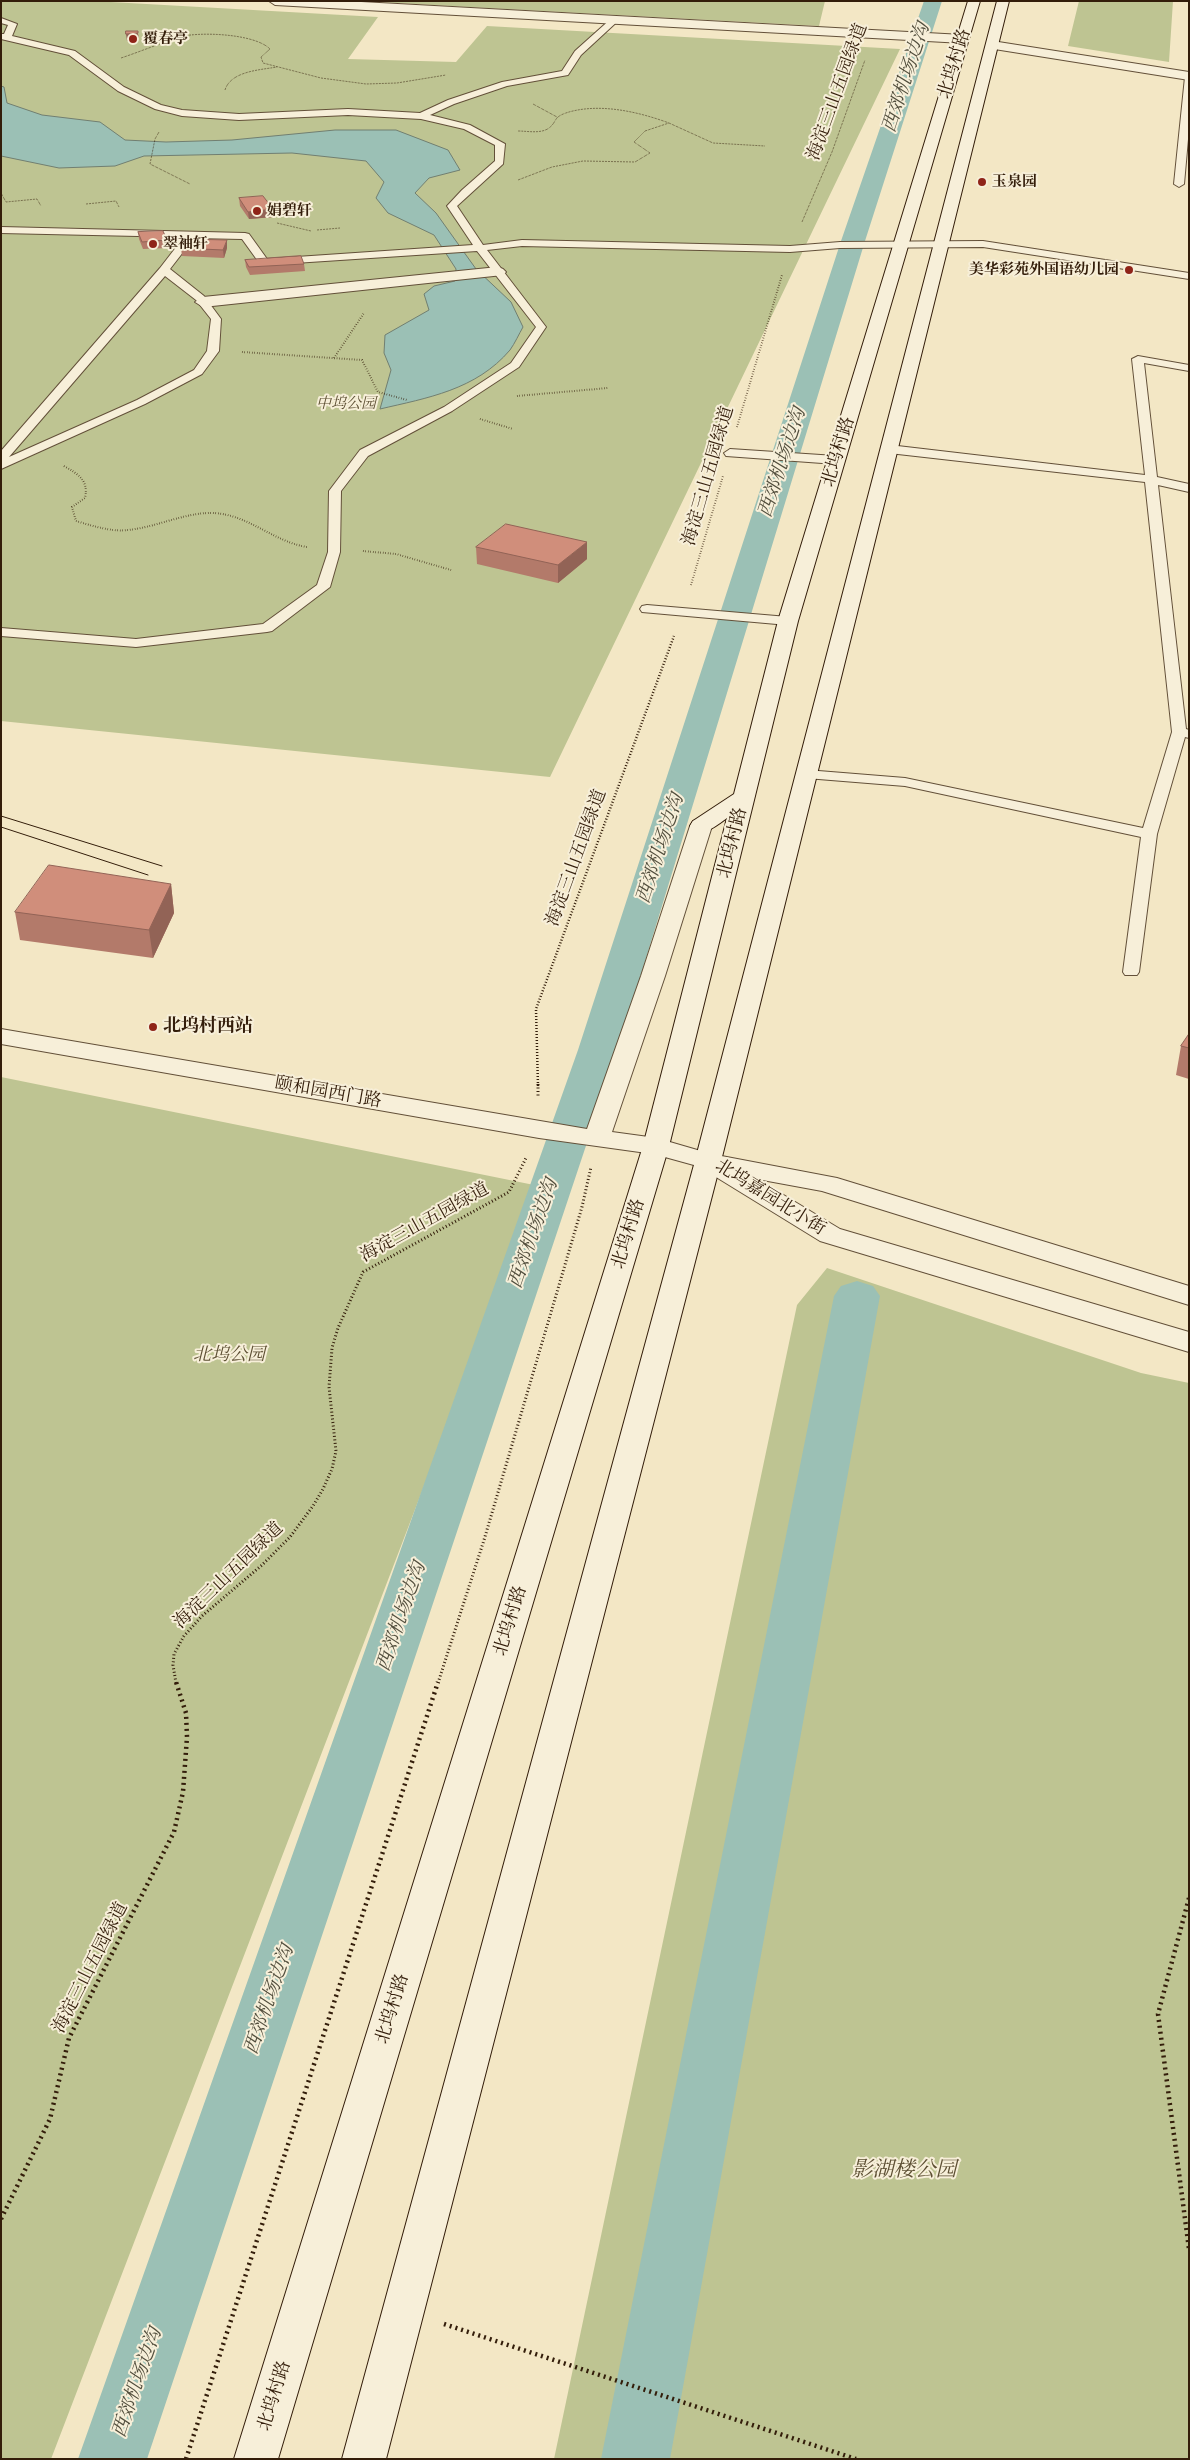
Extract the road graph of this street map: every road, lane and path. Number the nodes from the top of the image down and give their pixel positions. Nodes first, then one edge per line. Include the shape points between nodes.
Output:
1 (275, 1) edge
2 (974, 1) edge
3 (1003, 1) edge
4 (405, 5) edge
5 (616, 19) junction
6 (1, 20) edge
7 (874, 32) junction
8 (4, 37) edge
9 (963, 39) junction
10 (992, 45) junction
11 (89, 66) junction
12 (277, 67) junction
13 (244, 74) dead end
14 (451, 74) dead end
15 (1189, 77) edge
16 (512, 82) junction
17 (421, 116) junction
18 (556, 116) junction
19 (669, 123) junction
20 (467, 127) junction
21 (155, 139) dead end
22 (765, 146) dead end
23 (481, 180) junction
24 (190, 184) dead end
25 (1179, 184) dead end
26 (1, 193) edge
27 (42, 208) dead end
28 (277, 222) dead end
29 (340, 228) dead end
30 (1, 230) edge
31 (192, 235) junction
32 (941, 244) junction
33 (840, 245) joint
34 (863, 245) joint
35 (901, 245) junction
36 (480, 248) junction
37 (790, 249) junction
38 (164, 270) junction
39 (498, 272) junction
40 (1189, 276) edge
41 (203, 302) junction
42 (364, 313) dead end
43 (214, 351) junction
44 (334, 358) junction
45 (1189, 368) edge
46 (608, 388) dead end
47 (461, 401) junction
48 (889, 449) junction
49 (29, 452) junction
50 (730, 453) junction
51 (802, 458) joint
52 (1, 459) edge
53 (836, 460) junction
54 (1, 465) edge
55 (1149, 479) junction
56 (1189, 488) edge
57 (334, 549) junction
58 (451, 570) dead end
59 (647, 610) dead end
60 (683, 613) junction
61 (788, 621) junction
62 (1, 632) edge
63 (1184, 733) edge
64 (806, 774) junction
65 (744, 797) junction
66 (1149, 834) junction
67 (1131, 972) dead end
68 (1, 1036) edge
69 (539, 1130) junction
70 (597, 1138) junction
71 (656, 1146) junction
72 (708, 1161) junction
73 (1189, 1296) edge
74 (1189, 1342) edge
75 (1189, 1898) edge
76 (1, 2219) edge
77 (1189, 2249) edge
78 (403, 2310) junction
79 (186, 2459) edge
80 (256, 2459) edge
81 (364, 2459) edge
82 (856, 2459) edge

1 - 4 main road
2 - 9 main road, 北坞村路
3 - 10 main road, 北坞村路
4 - 5 main road
5 - 7 main road
5 - 16 lane via 578,52 565,74
6 - 8 lane via 13,24
7 - 9 main road
7 - 37 path, 海淀三山五园绿道 via 832,152
8 - 11 lane via 72,53
9 - 35 main road, 北坞村路
10 - 15 main road
10 - 32 main road, 北坞村路
11 - 12 path via 185,36 206,34 263,42 270,49 261,57 264,63
11 - 17 lane via 121,89 158,107 182,114 239,117 348,112
12 - 13 path
12 - 14 path via 327,78 381,84
15 - 25 lane
16 - 17 lane via 451,102
16 - 18 path via 534,90 533,106
17 - 20 lane
18 - 19 path via 579,110 608,110 645,114
18 - 20 path via 549,128 536,132
19 - 22 path via 713,143
19 - 23 path via 645,131 634,142 650,153 635,162 583,161 552,167 516,181
20 - 23 lane via 500,144 500,162
21 - 24 path via 150,164
23 - 36 lane via 452,206
26 - 27 path via 6,202 37,199
28 - 29 path via 309,231
30 - 31 lane
31 - 36 lane via 245,236 264,262
31 - 38 lane
32 - 35 lane
32 - 40 lane via 983,244
32 - 48 main road, 北坞村路
33 - 34 lane
33 - 37 lane
34 - 35 lane
35 - 53 main road, 北坞村路
36 - 37 lane via 522,243
36 - 39 lane
37 - 50 path, 海淀三山五园绿道
38 - 41 lane
38 - 52 lane
39 - 41 main road
39 - 47 lane via 541,327 515,365
41 - 43 lane via 216,319
42 - 44 path
43 - 44 path
43 - 49 lane via 198,372 141,402
44 - 47 path via 362,360 378,392 412,402
45 - 55 lane via 1138,359
46 - 47 path
47 - 57 lane via 364,453 335,491
48 - 55 lane
48 - 64 main road, 北坞村路
49 - 54 lane
49 - 57 path via 58,462 80,475 87,488 85,498 72,507 76,522 129,530 171,518 229,515 302,546
50 - 51 lane
50 - 60 path, 海淀三山五园绿道
51 - 53 lane
53 - 61 main road, 北坞村路
55 - 56 lane
55 - 63 lane
57 - 58 path via 396,554
57 - 62 lane via 323,587 267,628 136,643
59 - 60 lane
60 - 61 lane
60 - 69 path, 海淀三山五园绿道 via 536,1009
61 - 65 main road, 北坞村路
63 - 66 lane
64 - 66 lane via 905,782
64 - 72 main road, 北坞村路
65 - 70 main road, 北坞村路 via 700,826
65 - 71 main road, 北坞村路
66 - 67 lane
68 - 69 main road, 颐和园西门路
69 - 70 main road, 颐和园西门路
69 - 76 path, 海淀三山五园绿道 via 509,1192 363,1272 351,1291 331,1358 330,1392 336,1428 334,1466 314,1508 286,1543 209,1610 179,1644 174,1663 175,1684 188,1720 181,1808 174,1832 69,2038 50,2120
70 - 71 main road, 颐和园西门路
70 - 79 path via 582,1207 484,1540
71 - 72 main road, 颐和园西门路
71 - 80 main road, 北坞村路
72 - 73 main road, 北坞嘉园北小街 via 827,1184
72 - 74 main road, 北坞嘉园北小街 via 830,1235
72 - 78 main road, 北坞村路
75 - 77 path via 1158,2014
78 - 81 main road, 北坞村路
78 - 82 path

